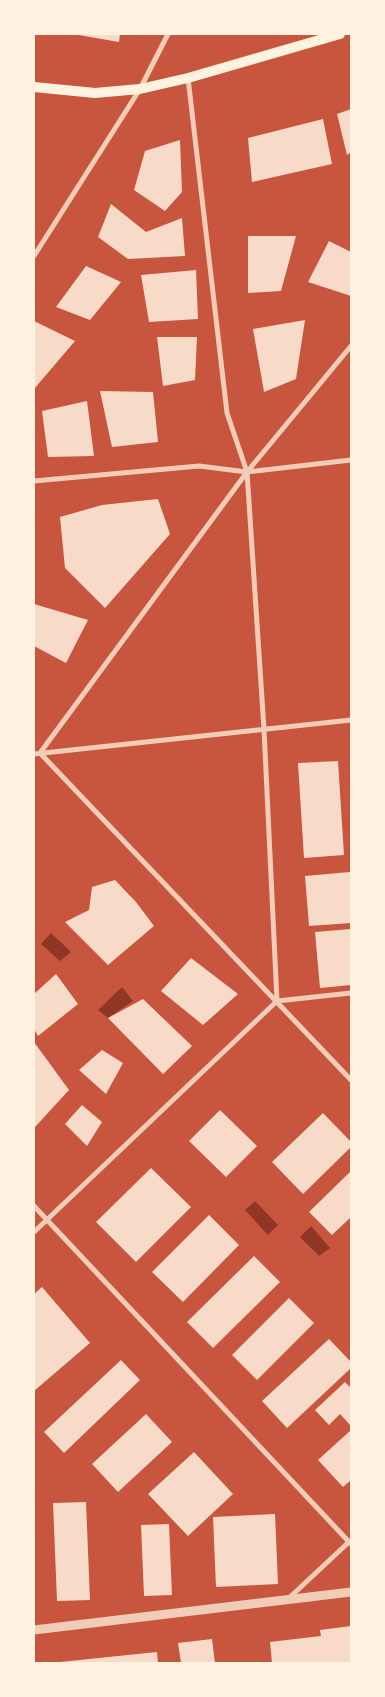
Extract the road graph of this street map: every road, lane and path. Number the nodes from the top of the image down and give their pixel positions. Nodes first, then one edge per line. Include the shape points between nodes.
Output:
1 (168, 34) edge
2 (340, 34) edge
3 (188, 78) junction
4 (34, 87) edge
5 (140, 89) junction
6 (34, 256) edge
7 (351, 346) edge
8 (351, 460) edge
9 (247, 472) junction
10 (34, 481) edge
11 (351, 720) edge
12 (264, 729) junction
13 (40, 753) junction
14 (34, 754) edge
15 (351, 993) edge
16 (277, 1001) junction
17 (351, 1080) edge
18 (34, 1206) edge
19 (46, 1220) junction
20 (34, 1232) edge
21 (351, 1542) edge
22 (351, 1592) edge
23 (286, 1600) junction
24 (34, 1630) edge

1 - 5 street
2 - 3 main road
3 - 5 main road
3 - 9 street via 227,413
4 - 5 main road via 95,93
5 - 6 street
7 - 9 street
8 - 9 street
9 - 10 street via 199,466
9 - 12 street
9 - 13 street
11 - 12 street
12 - 13 street
12 - 16 street
13 - 14 street
13 - 16 street
15 - 16 street
16 - 17 street
16 - 19 street
18 - 19 street
19 - 20 street
19 - 21 street
21 - 23 street
22 - 23 street
23 - 24 street

